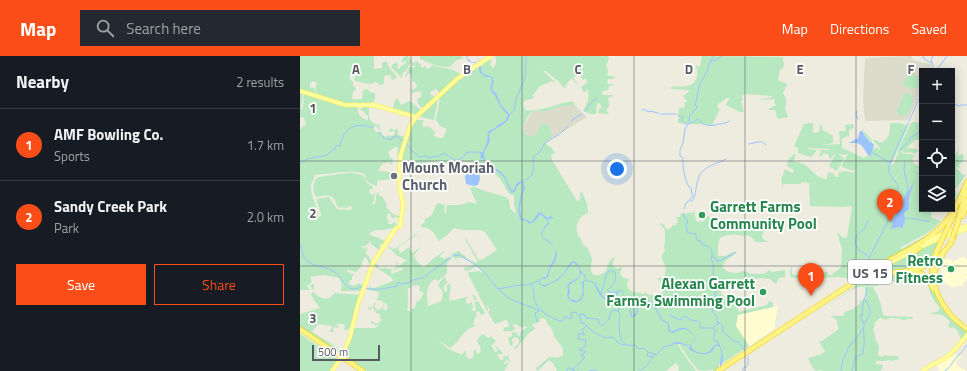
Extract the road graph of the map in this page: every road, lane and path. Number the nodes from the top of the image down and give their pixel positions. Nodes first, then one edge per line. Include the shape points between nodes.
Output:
1 (491, 56) edge
2 (300, 91) edge
3 (414, 117) junction
4 (967, 182) edge
5 (967, 188) edge
6 (967, 192) edge
7 (967, 198) edge
8 (967, 201) edge
9 (963, 216) junction
10 (959, 225) junction
11 (967, 227) edge
12 (954, 237) junction
13 (920, 248) junction
14 (907, 251) junction
15 (887, 273) junction
16 (859, 282) junction
17 (934, 290) junction
18 (818, 307) junction
19 (300, 329) edge
20 (967, 330) edge
21 (300, 333) edge
22 (967, 335) edge
23 (725, 369) edge
24 (332, 371) edge
25 (358, 371) edge
26 (363, 371) edge
27 (718, 371) edge
28 (924, 371) edge

1 - 3 main road via 457,79
2 - 3 main road via 339,104 374,105
3 - 24 main road, bridge via 401,154 399,179 403,208 398,228 373,263 350,337
4 - 14 highway, US 15 via 947,220 935,233
4 - 17 highway, bridge via 935,255 931,276
5 - 10 highway
6 - 10 highway
7 - 9 highway
8 - 9 highway
9 - 10 highway
10 - 12 highway, bridge
11 - 13 main road
11 - 14 main road via 938,236
12 - 13 highway via 935,258 916,266 911,263 910,258
12 - 15 highway, US 15 via 942,254 926,265 909,271
12 - 20 highway via 937,264 934,280 936,291 944,306
13 - 16 main road
14 - 18 highway, US 15
15 - 16 highway, US 15 via 871,276
15 - 17 highway via 922,274
16 - 18 highway, US 15
17 - 20 highway via 946,312
18 - 23 highway, US 15
18 - 23 highway, US 15
19 - 26 highway
21 - 25 highway
22 - 28 main road via 952,353
23 - 27 highway, US 15

